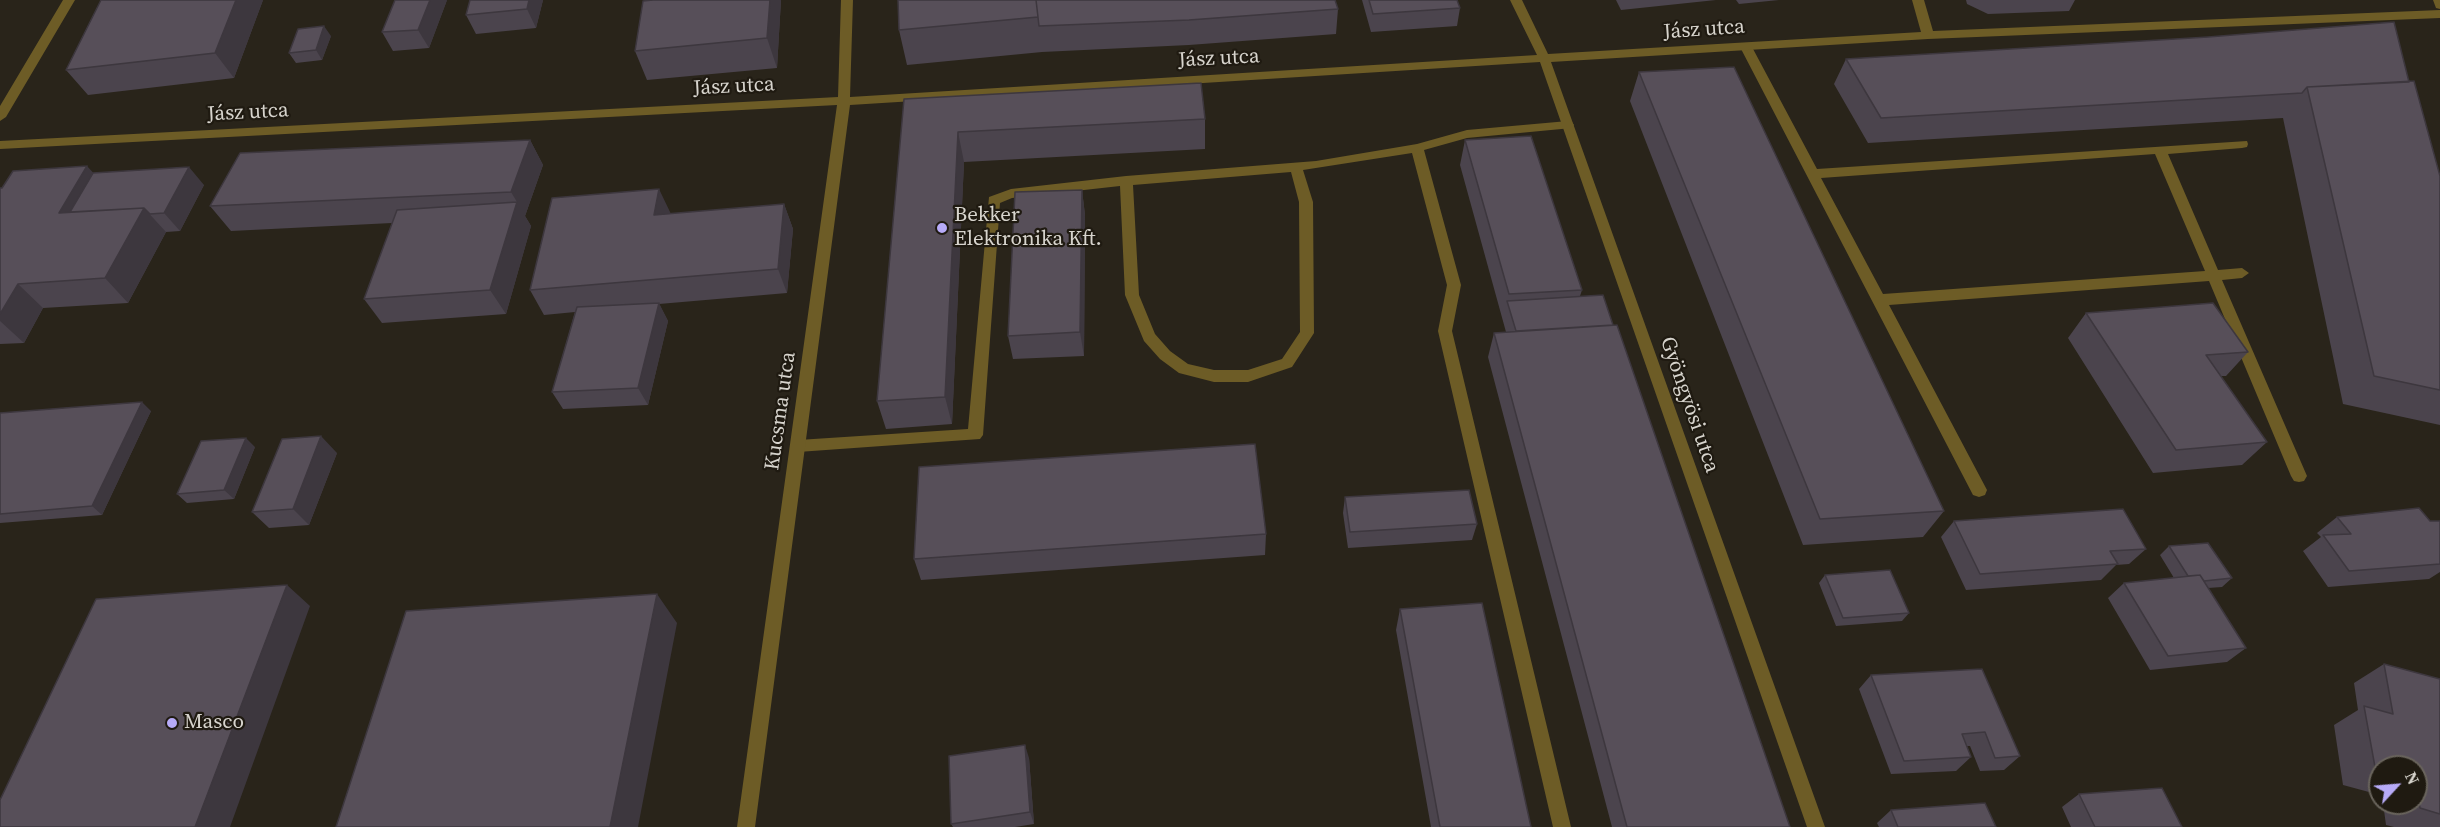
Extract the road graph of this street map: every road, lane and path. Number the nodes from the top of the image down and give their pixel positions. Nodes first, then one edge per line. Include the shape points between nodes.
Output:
1 (69, 0) edge
2 (848, 0) edge
3 (1515, 0) edge
4 (1918, 0) edge
5 (2439, 0) edge
6 (2440, 4) edge
7 (2440, 14) edge
8 (1928, 35) junction
9 (1746, 46) junction
10 (1544, 58) junction
11 (844, 101) junction
12 (0, 117) edge
13 (1568, 125) junction
14 (2242, 144) dead end
15 (0, 145) edge
16 (1417, 148) junction
17 (2160, 150) junction
18 (1296, 167) junction
19 (1812, 174) junction
20 (1126, 181) junction
21 (2242, 273) dead end
22 (2213, 275) junction
23 (1879, 300) junction
24 (798, 446) junction
25 (2299, 476) dead end
26 (1980, 490) dead end
27 (747, 827) edge
28 (1562, 827) edge
29 (1816, 827) edge

1 - 12 street
2 - 11 street, Kucsma utca
3 - 10 street, Gyöngyösi utca
4 - 8 street
5 - 6 street
7 - 8 street, Jász utca
8 - 9 street, Jász utca
9 - 10 street, Jász utca
9 - 19 street
10 - 11 street, Jász utca
10 - 13 street, Gyöngyösi utca
11 - 15 street, Jász utca
11 - 24 street, Kucsma utca
13 - 16 street via 1467,134
13 - 29 street, Gyöngyösi utca
14 - 17 street
16 - 18 street
16 - 28 street via 1454,285 1445,331
17 - 19 street
17 - 22 street
18 - 20 street
18 - 20 street via 1306,202 1307,333 1287,363 1248,376 1214,376 1184,369 1149,337 1132,295
19 - 23 street
20 - 24 street via 1011,194 994,200 975,435
21 - 22 street
22 - 23 street
22 - 25 street
23 - 26 street
24 - 27 street, Kucsma utca

